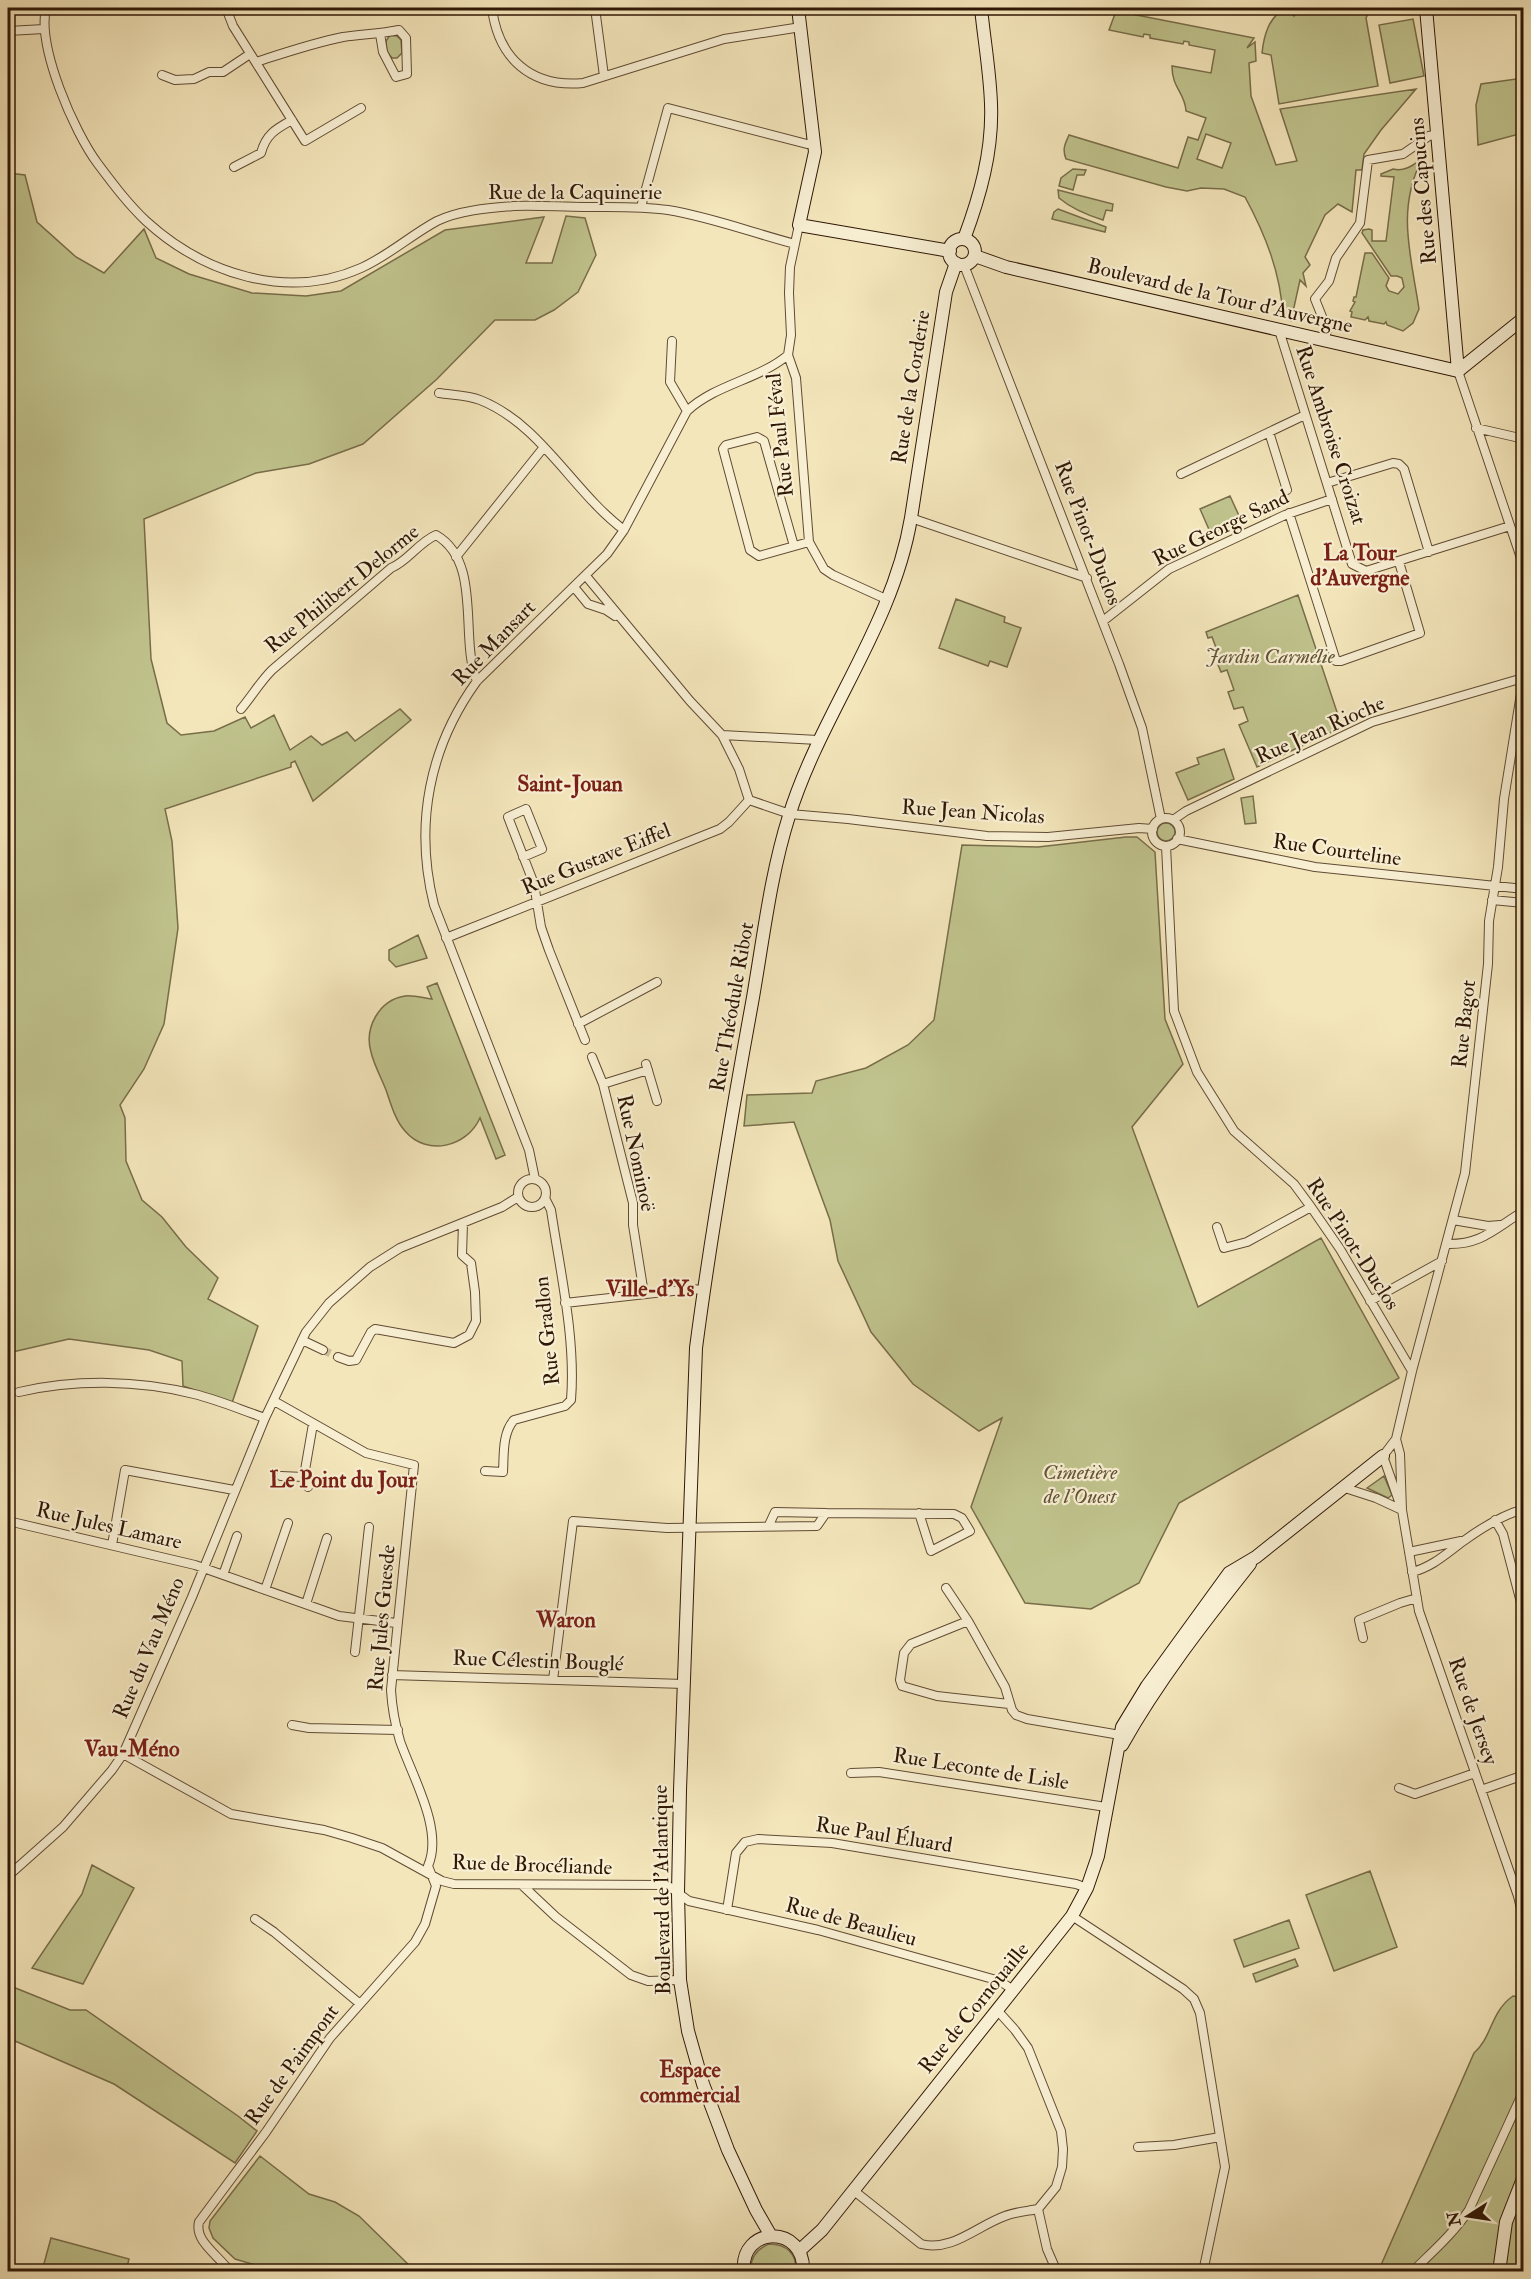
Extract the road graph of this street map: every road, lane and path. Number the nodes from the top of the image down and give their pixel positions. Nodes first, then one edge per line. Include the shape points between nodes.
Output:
1 (46, 8) edge
2 (226, 8) edge
3 (492, 8) edge
4 (595, 8) edge
5 (798, 8) edge
6 (981, 8) edge
7 (1426, 8) edge
8 (801, 27) junction
9 (44, 30) junction
10 (8, 31) edge
11 (380, 34) junction
12 (250, 54) junction
13 (256, 62) junction
14 (162, 75) dead end
15 (604, 76) junction
16 (361, 108) dead end
17 (292, 120) junction
18 (1438, 134) junction
19 (814, 143) junction
20 (234, 167) dead end
21 (641, 207) junction
22 (799, 225) junction
23 (964, 239) junction
24 (795, 244) junction
25 (975, 256) junction
26 (956, 260) junction
27 (1524, 318) edge
28 (1279, 330) junction
29 (1325, 340) junction
30 (672, 341) dead end
31 (788, 355) junction
32 (1458, 371) junction
33 (439, 393) dead end
34 (687, 411) junction
35 (1305, 415) junction
36 (1476, 428) junction
37 (1269, 432) junction
38 (1524, 439) edge
39 (544, 447) junction
40 (1181, 474) dead end
41 (1327, 483) junction
42 (1287, 490) dead end
43 (1332, 499) junction
44 (1289, 513) junction
45 (911, 518) junction
46 (1510, 526) junction
47 (624, 530) junction
48 (809, 542) junction
49 (794, 546) junction
50 (1429, 552) junction
51 (456, 557) junction
52 (1399, 562) junction
53 (1524, 567) edge
54 (586, 576) junction
55 (1087, 578) junction
56 (574, 587) junction
57 (888, 600) junction
58 (623, 621) junction
59 (1103, 621) junction
60 (1523, 677) edge
61 (477, 681) junction
62 (241, 709) dead end
63 (722, 735) junction
64 (818, 740) junction
65 (1513, 743) junction
66 (1524, 745) edge
67 (749, 800) junction
68 (790, 814) junction
69 (1161, 819) junction
70 (1173, 820) junction
71 (1153, 829) junction
72 (1177, 839) junction
73 (1166, 846) junction
74 (523, 857) junction
75 (1494, 887) junction
76 (1524, 889) edge
77 (1492, 900) junction
78 (538, 902) junction
79 (1524, 903) edge
80 (446, 938) junction
81 (657, 982) dead end
82 (578, 1024) junction
83 (585, 1040) dead end
84 (592, 1057) dead end
85 (603, 1084) junction
86 (657, 1101) dead end
87 (535, 1179) junction
88 (518, 1197) junction
89 (545, 1198) junction
90 (1311, 1207) junction
91 (1524, 1211) edge
92 (1453, 1220) junction
93 (463, 1223) junction
94 (1504, 1224) junction
95 (1217, 1227) dead end
96 (1447, 1244) junction
97 (1442, 1261) junction
98 (704, 1290) junction
99 (644, 1294) junction
100 (1370, 1301) junction
101 (565, 1304) junction
102 (302, 1340) junction
103 (323, 1350) tunnel mouth
104 (338, 1357) tunnel mouth
105 (1412, 1371) junction
106 (19, 1392) dead end
107 (274, 1401) junction
108 (265, 1418) junction
109 (314, 1424) junction
110 (1396, 1439) junction
111 (1383, 1456) junction
112 (485, 1471) dead end
113 (281, 1476) dead end
114 (304, 1477) junction
115 (308, 1487) dead end
116 (1345, 1488) junction
117 (234, 1490) junction
118 (1524, 1509) edge
119 (1402, 1510) junction
120 (826, 1513) junction
121 (919, 1514) junction
122 (1495, 1520) junction
123 (8, 1521) edge
124 (288, 1523) dead end
125 (769, 1525) junction
126 (369, 1527) dead end
127 (689, 1527) junction
128 (237, 1536) dead end
129 (327, 1538) dead end
130 (1464, 1540) junction
131 (112, 1545) junction
132 (1409, 1552) junction
133 (1256, 1557) junction
134 (203, 1568) junction
135 (1412, 1572) junction
136 (223, 1575) junction
137 (946, 1588) dead end
138 (265, 1590) junction
139 (1417, 1598) junction
140 (306, 1604) junction
141 (1524, 1614) edge
142 (358, 1618) junction
143 (968, 1621) junction
144 (396, 1623) junction
145 (1363, 1638) dead end
146 (355, 1652) dead end
147 (392, 1675) junction
148 (553, 1680) junction
149 (684, 1684) junction
150 (1009, 1704) junction
151 (292, 1725) dead end
152 (398, 1730) junction
153 (1120, 1735) junction
154 (123, 1754) junction
155 (1115, 1757) junction
156 (851, 1773) dead end
157 (1475, 1773) junction
158 (1524, 1775) edge
159 (1399, 1788) dead end
160 (1481, 1790) junction
161 (1106, 1806) junction
162 (431, 1875) junction
163 (8, 1876) edge
164 (522, 1885) junction
165 (1087, 1888) junction
166 (678, 1893) junction
167 (727, 1910) junction
168 (1072, 1916) junction
169 (255, 1919) dead end
170 (1524, 1921) edge
171 (680, 1980) junction
172 (1013, 1990) junction
173 (359, 2003) junction
174 (997, 2010) junction
175 (1524, 2091) edge
176 (1220, 2137) junction
177 (1138, 2147) dead end
178 (1524, 2176) edge
179 (853, 2190) junction
180 (1038, 2209) junction
181 (771, 2236) junction
182 (799, 2251) junction
183 (230, 2271) edge
184 (744, 2271) edge
185 (803, 2271) edge
186 (1057, 2271) edge
187 (1203, 2271) edge
188 (1412, 2271) edge
189 (1499, 2271) edge

1 - 9 street, Rue de la Caquinerie
2 - 12 street
3 - 15 street via 503,45 526,72 571,84
4 - 15 street
5 - 8 street
6 - 23 street via 990,126 983,183
7 - 18 street, Rue des Capucins
8 - 15 street via 724,39
8 - 19 street
9 - 10 street
9 - 21 street, Rue de la Caquinerie via 63,94 95,160 147,221 180,247 231,273 267,281 338,277 364,267 438,220 482,209
11 - 11 street via 399,30 406,38 407,74 396,77 383,52
11 - 13 street via 345,37
12 - 13 street
12 - 14 street via 223,72 174,80
13 - 17 street
16 - 17 street via 305,141
17 - 20 street via 270,133 261,153
18 - 29 street via 1403,154 1368,160 1360,223 1315,299 1327,329
18 - 32 street, Rue des Capucins
19 - 21 street via 668,108
19 - 22 street
21 - 24 street, Rue de la Caquinerie via 670,210
22 - 24 street, Rue Paul Féval
22 - 26 street
23 - 25 street via 973,245
23 - 26 street via 956,241
24 - 31 street, Rue Paul Féval via 789,280
25 - 26 street via 969,263
25 - 28 street, Boulevard de la Tour d'Auvergne via 1006,267
26 - 45 street, Rue de la Corderie via 946,292
26 - 55 street, Rue Pinot-Duclos
27 - 32 street
28 - 29 street, Boulevard de la Tour d'Auvergne
28 - 35 street, Rue Ambroise Croizat
29 - 32 street, Boulevard de la Tour d'Auvergne
30 - 34 street via 670,382
31 - 34 street, Rue Mansart via 774,366 700,399
31 - 48 street, Rue Paul Féval via 796,378
32 - 36 street
33 - 39 street via 479,399 505,413
34 - 47 street, Rue Mansart
35 - 37 street
35 - 41 street, Rue Ambroise Croizat
36 - 38 street
36 - 46 street
37 - 40 street
37 - 42 street
39 - 47 street via 608,518
39 - 51 street
41 - 43 street, Rue Ambroise Croizat
41 - 50 street via 1399,464 1404,469
43 - 44 street, Rue George Sand
43 - 52 street, Rue Ambroise Croizat via 1352,564 1366,572
44 - 52 street via 1336,661 1420,633
44 - 59 street, Rue George Sand via 1168,569
45 - 55 street
45 - 57 street, Rue Théodule Ribot
46 - 50 street, Rue Ambroise Croizat
46 - 53 street
47 - 54 street, Rue Mansart
48 - 49 street
48 - 57 street, Rue Paul Féval via 824,569 832,575
49 - 49 street via 759,556 750,550 726,445 757,437 764,441
50 - 52 street, Rue Ambroise Croizat
51 - 61 street, Rue Philibert Delorme via 468,604 471,665
51 - 62 street, Rue Philibert Delorme via 447,542 436,535 426,539 272,670
54 - 56 street, Rue Mansart
54 - 58 street
55 - 59 street, Rue Pinot-Duclos
56 - 58 street via 588,604
56 - 61 street, Rue Mansart
57 - 64 street, Rue Théodule Ribot
58 - 63 street
59 - 69 street, Rue Pinot-Duclos via 1142,728
60 - 65 street, Rue Bagot
60 - 70 street, Rue Jean Rioche via 1372,722
61 - 80 street, Rue Mansart via 448,729 436,758 427,801 424,845 428,883
63 - 64 street
63 - 67 street
64 - 68 street, Rue Théodule Ribot
65 - 66 street
65 - 75 street, Rue Bagot
67 - 68 street, Rue Jean Nicolas
67 - 78 street, Rue Gustave Eiffel via 720,829
68 - 71 street, Rue Jean Nicolas via 987,836 1048,837
68 - 98 street, Rue Théodule Ribot via 777,863
69 - 70 street
69 - 71 street
70 - 72 street via 1179,827
71 - 73 street via 1155,840
72 - 73 street
72 - 75 street, Rue Courteline via 1315,867
73 - 90 street, Rue Pinot-Duclos via 1174,1011 1193,1063 1234,1131 1294,1184
74 - 74 street via 542,849 526,809 508,817
74 - 78 street
75 - 76 street, Rue Courteline
75 - 77 street, Rue Bagot
77 - 79 street
77 - 92 street, Rue Bagot via 1468,1157
78 - 80 street, Rue Gustave Eiffel
78 - 82 street via 544,934
80 - 87 street, Rue Mansart via 529,1150
81 - 82 street
82 - 83 street
84 - 85 street, Rue Nominoë
85 - 86 street via 647,1067
85 - 99 street, Rue Nominoë via 633,1203
87 - 88 street via 522,1183
87 - 89 street via 544,1185
88 - 89 street via 523,1204 533,1207
88 - 93 street, Rue du Vau Méno via 502,1208
89 - 101 street, Rue Gradlon via 551,1210
90 - 95 street via 1247,1242 1224,1248
90 - 100 street, Rue Pinot-Duclos
91 - 94 street
92 - 94 street via 1488,1226
92 - 96 street, Rue Bagot
93 - 102 street, Rue du Vau Méno via 400,1248 370,1267 329,1303
93 - 104 street via 462,1254 471,1263 475,1292 476,1321 469,1335 454,1343 375,1329 356,1360
94 - 96 street via 1471,1243
96 - 97 street, Rue Bagot
97 - 100 street
97 - 105 street, Rue Bagot
98 - 99 street
98 - 127 street, Rue Théodule Ribot via 696,1348
99 - 101 street
100 - 105 street, Rue Pinot-Duclos
101 - 112 street, Rue Gradlon via 573,1373 571,1400 565,1406 513,1420 506,1435 503,1472
102 - 103 street
102 - 107 street, Rue du Vau Méno
105 - 110 street, Rue de Jersey
106 - 108 street via 90,1383 156,1387 194,1394
107 - 108 street, Rue du Vau Méno
107 - 109 street
108 - 117 street, Rue du Vau Méno
109 - 114 street
109 - 144 street, Rue Jules Guesde via 366,1453 414,1465
110 - 111 street, Rue de Jersey
110 - 119 street, Rue de Jersey
111 - 116 street, Rue de Cornouaille
111 - 119 street, Rue de Jersey
113 - 114 street
114 - 115 street
116 - 119 street
116 - 133 street, Rue de Cornouaille
117 - 131 street via 125,1470
117 - 134 street, Rue du Vau Méno
118 - 122 street
119 - 132 street, Rue de Jersey
120 - 121 street
120 - 125 street via 817,1526
120 - 125 street via 775,1512
121 - 121 street via 954,1514 962,1518 970,1531 931,1551
122 - 130 street
122 - 141 street via 1503,1534
123 - 131 street, Rue Jules Lamare
124 - 138 street
125 - 127 street
126 - 142 street
127 - 148 street via 573,1521
127 - 149 street, Boulevard de l'Atlantique
128 - 136 street
129 - 140 street
130 - 132 street
130 - 135 street via 1422,1570
131 - 134 street, Rue Jules Lamare
132 - 135 street, Rue de Jersey
133 - 153 street, Rue de Cornouaille via 1229,1573 1147,1686
133 - 155 street, Rue de Cornouaille via 1155,1691
134 - 136 street, Rue Jules Lamare
134 - 154 street, Rue du Vau Méno
135 - 139 street, Rue de Jersey
136 - 138 street, Rue Jules Lamare
137 - 143 street
138 - 140 street, Rue Jules Lamare
139 - 145 street via 1359,1620
139 - 157 street, Rue de Jersey
140 - 142 street, Rue Jules Lamare via 339,1616
142 - 144 street, Rue Jules Lamare
142 - 146 street
143 - 150 street via 1005,1687
143 - 150 street via 911,1644 904,1653 902,1686 937,1696
144 - 147 street, Rue Jules Guesde
147 - 148 street, Rue Célestin Bouglé
147 - 152 street, Rue Jules Guesde via 392,1709
148 - 149 street, Rue Célestin Bouglé
149 - 166 street, Boulevard de l'Atlantique
150 - 153 street via 1016,1715 1027,1719
151 - 152 street
152 - 162 street, Rue Jules Guesde via 432,1830 428,1866
153 - 155 street, Rue de Cornouaille
154 - 162 street, Rue de Brocéliande via 231,1814 352,1838 382,1848
154 - 163 street, Rue du Vau Méno via 63,1827
155 - 161 street, Rue de Cornouaille
156 - 161 street, Rue Leconte de Lisle via 879,1772
157 - 159 street via 1416,1794
157 - 160 street, Rue de Jersey
158 - 160 street
160 - 170 street, Rue de Jersey
161 - 165 street, Rue de Cornouaille via 1098,1856
162 - 164 street, Rue de Brocéliande via 454,1884
162 - 173 street, Rue de Paimpont via 436,1886 425,1924 415,1942
164 - 166 street, Rue de Brocéliande via 664,1884
164 - 171 street via 556,1917 631,1975 648,1980
165 - 167 street, Rue Paul Éluard via 832,1843 758,1839 745,1842 736,1853
165 - 168 street, Rue de Cornouaille
166 - 167 street, Rue de Beaulieu via 689,1901
166 - 171 street, Boulevard de l'Atlantique
167 - 172 street, Rue de Beaulieu via 818,1930 1000,1981
168 - 172 street, Rue de Cornouaille
168 - 176 street via 1194,1999 1200,2013
169 - 173 street
171 - 181 street, Boulevard de l'Atlantique via 688,2031 704,2084 728,2150
172 - 174 street, Rue de Cornouaille
173 - 183 street, Rue de Paimpont via 199,2222 200,2238
174 - 179 street, Rue de Cornouaille
174 - 180 street via 1028,2048 1061,2131 1062,2167 1056,2187
175 - 188 street via 1469,2210 1458,2227
176 - 177 street
176 - 187 street via 1225,2167
178 - 189 street via 1506,2222
179 - 180 street via 921,2244 932,2247 945,2246 1006,2215
179 - 182 street, Rue de Cornouaille via 822,2230
180 - 186 street via 1047,2249
181 - 182 street via 784,2238
181 - 184 street via 749,2248
182 - 185 street

